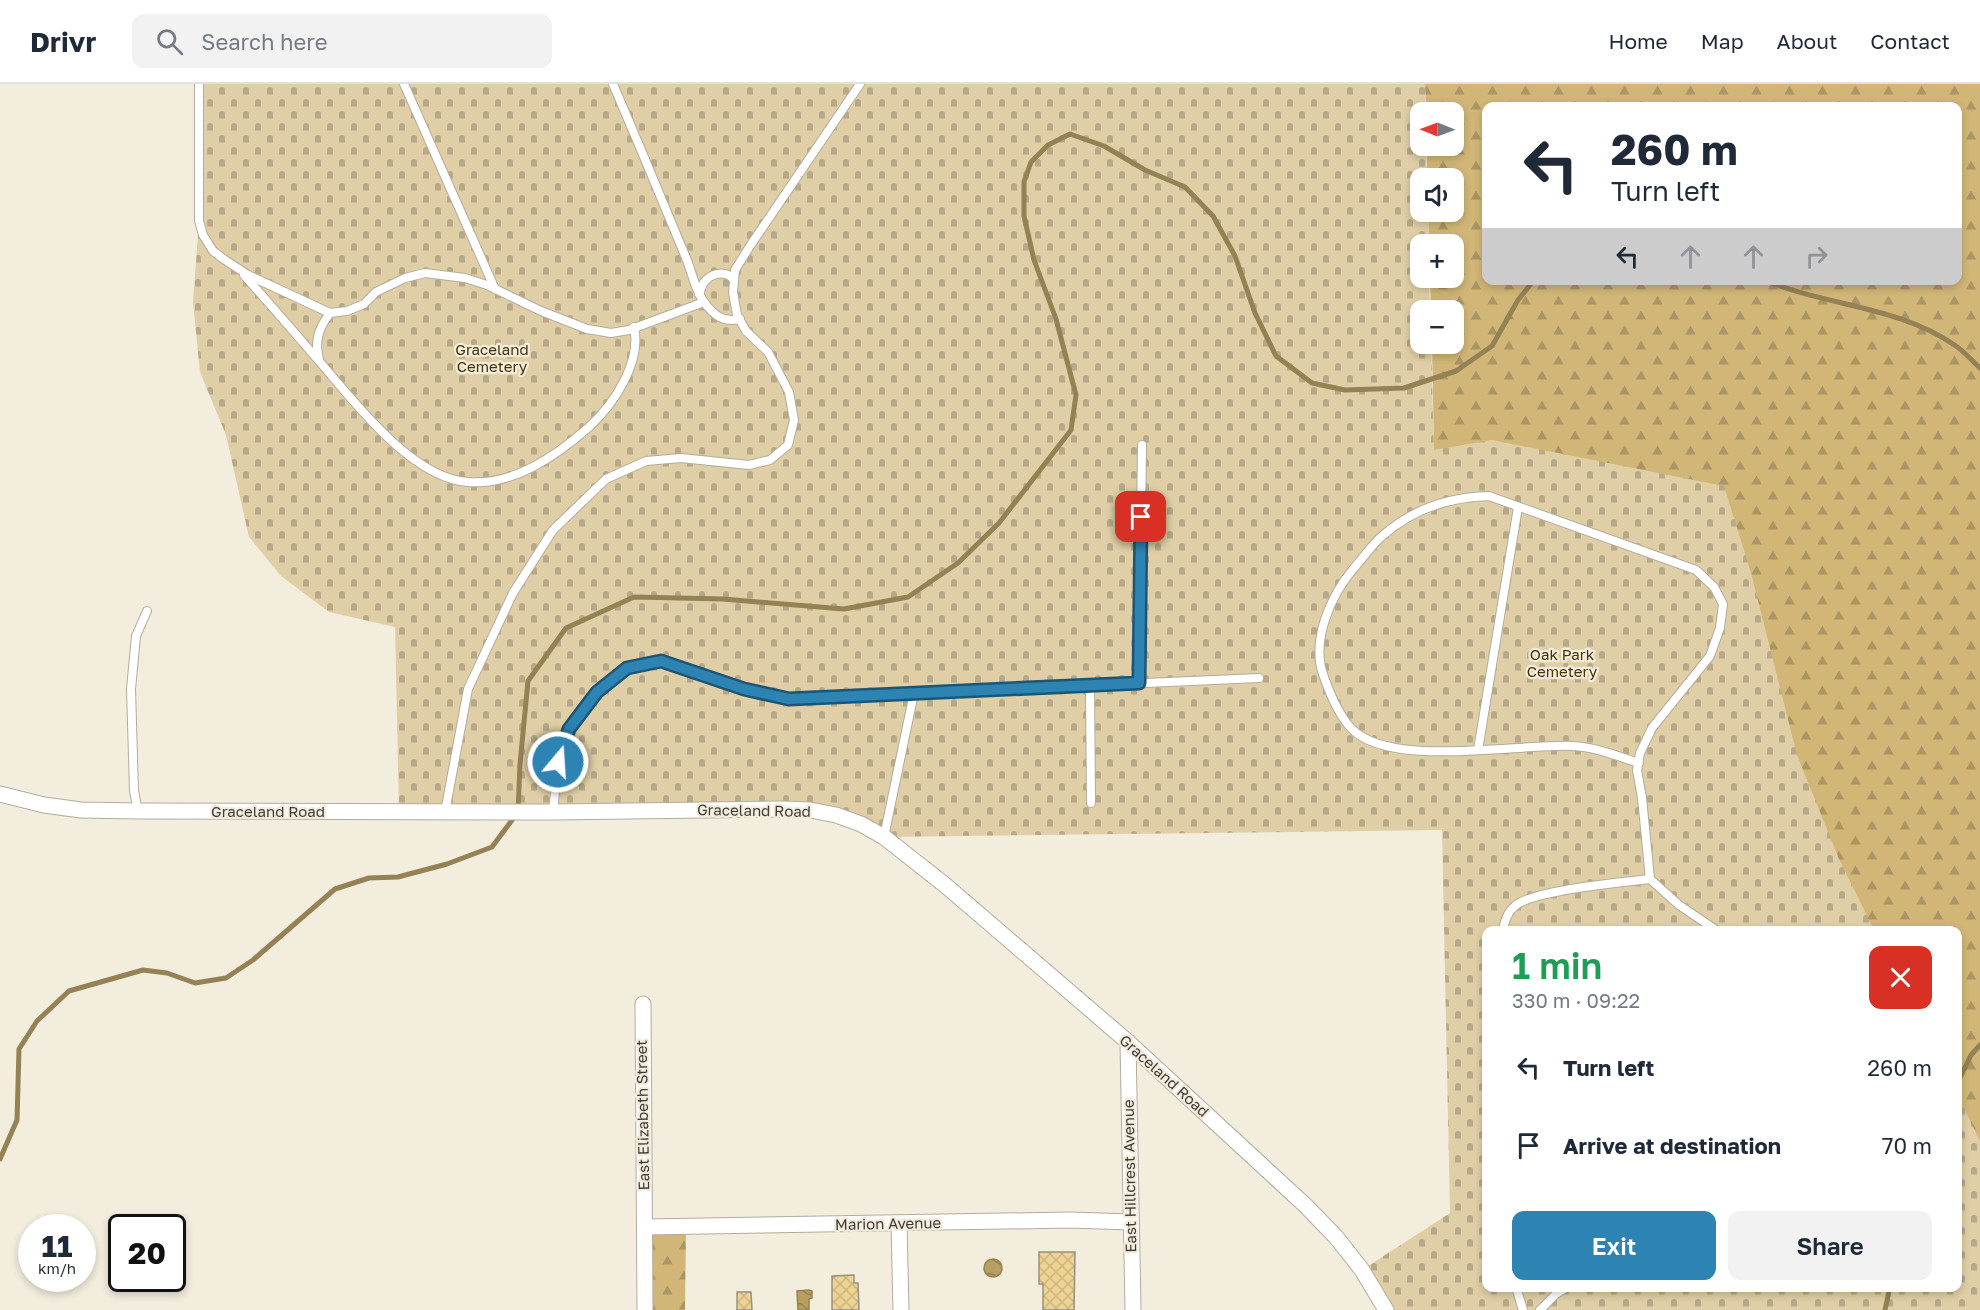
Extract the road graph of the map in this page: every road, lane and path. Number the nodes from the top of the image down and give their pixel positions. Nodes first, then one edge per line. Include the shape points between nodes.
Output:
1 (199, 84) edge
2 (404, 84) edge
3 (613, 84) edge
4 (860, 84) edge
5 (239, 269) junction
6 (734, 280) junction
7 (495, 289) junction
8 (702, 298) junction
9 (330, 313) junction
10 (740, 319) junction
11 (634, 327) junction
12 (321, 363) junction
13 (1142, 445) dead end
14 (1518, 507) junction
15 (147, 611) dead end
16 (1259, 678) dead end
17 (1139, 683) junction
18 (1090, 685) junction
19 (914, 693) junction
20 (1478, 750) junction
21 (1639, 763) junction
22 (0, 794) edge
23 (1091, 803) dead end
24 (138, 811) junction
25 (445, 812) junction
26 (553, 812) junction
27 (884, 837) junction
28 (1650, 879) junction
29 (1504, 926) edge
30 (1710, 926) edge
31 (643, 1004) dead end
32 (1128, 1042) junction
33 (1131, 1222) junction
34 (899, 1223) junction
35 (645, 1227) junction
36 (1518, 1292) edge
37 (1559, 1292) edge
38 (645, 1310) edge
39 (901, 1310) edge
40 (1133, 1310) edge
41 (1386, 1310) edge
42 (1523, 1310) edge
43 (1540, 1310) edge

1 - 5 lane via 199,221 213,251
2 - 7 lane
3 - 8 lane
4 - 6 lane via 750,246 735,270
5 - 9 lane
5 - 12 lane
6 - 8 lane via 723,273 706,280
6 - 10 lane
7 - 9 lane via 465,278 424,273 376,292 356,308
7 - 11 lane via 587,329 611,333
8 - 10 lane via 720,319
8 - 11 lane
9 - 12 lane via 318,333 316,347
10 - 25 lane via 746,331 768,352 789,392 794,420 788,445 770,460 749,465 681,458 646,461 606,479 554,530 513,593 468,689
11 - 12 lane via 637,338 629,369 614,398 592,423 567,446 525,472 488,483 448,478 421,464 393,443
13 - 17 lane
14 - 20 lane
14 - 20 lane via 1489,496 1466,497 1422,508 1381,537 1345,579 1329,608 1322,633 1320,667 1332,699 1352,729 1372,743 1406,749
14 - 21 lane via 1696,570 1714,587 1723,604 1710,656 1652,728
15 - 24 lane via 136,636 131,689
16 - 17 lane
17 - 18 lane
18 - 19 lane
18 - 23 lane
19 - 26 lane via 789,699 744,689 661,661 627,668 597,692 569,729 558,762
19 - 27 lane
20 - 21 lane via 1574,746
21 - 28 lane
22 - 24 street, Graceland Road via 81,810
24 - 25 street, Graceland Road
25 - 26 street, Graceland Road
26 - 27 street, Graceland Road via 810,810 861,824
27 - 32 street, Graceland Road
28 - 29 lane via 1544,895 1516,904
28 - 30 lane
31 - 35 street, East Elizabeth Street
32 - 33 street, East Hillcrest Avenue
32 - 41 street, Graceland Road via 1336,1237
33 - 34 street, Marion Avenue
33 - 40 street, East Hillcrest Avenue
34 - 35 street, Marion Avenue
34 - 39 street
35 - 38 street, East Elizabeth Street
36 - 42 lane
37 - 43 lane

